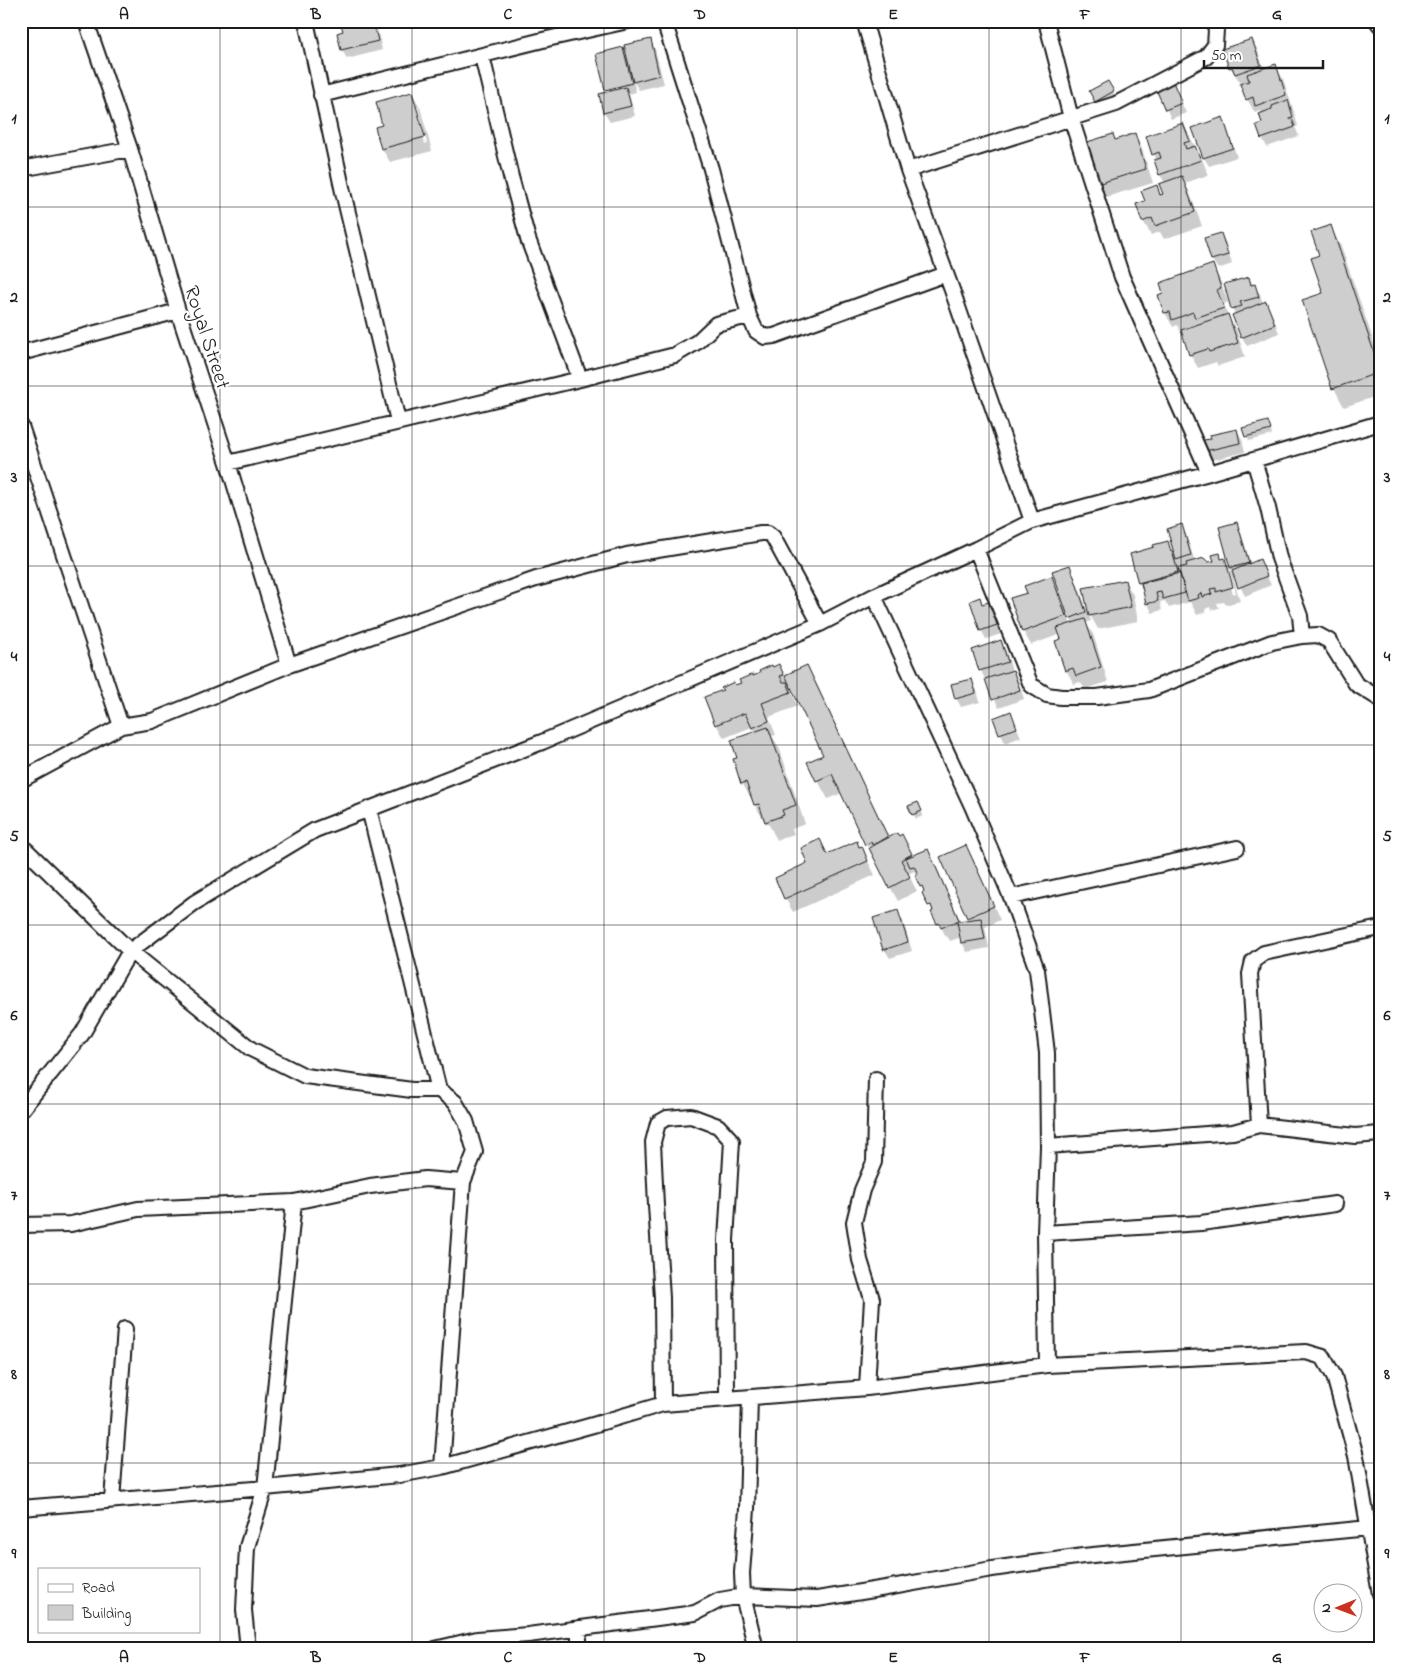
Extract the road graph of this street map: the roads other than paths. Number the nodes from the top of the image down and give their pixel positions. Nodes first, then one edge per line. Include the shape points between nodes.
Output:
1 (86, 21) edge
2 (306, 21) edge
3 (628, 21) edge
4 (664, 21) edge
5 (864, 21) edge
6 (1046, 21) edge
7 (1213, 21) edge
8 (1377, 21) edge
9 (1380, 25) edge
10 (482, 56) junction
11 (322, 95) junction
12 (1071, 118) junction
13 (130, 149) junction
14 (21, 169) edge
15 (908, 170) junction
16 (946, 274) junction
17 (178, 311) junction
18 (749, 316) junction
19 (21, 353) edge
20 (580, 379) junction
21 (398, 421) junction
22 (1380, 423) edge
23 (21, 426) edge
24 (1254, 460) junction
25 (228, 463) junction
26 (1209, 473) junction
27 (1032, 521) junction
28 (976, 549) junction
29 (874, 596) junction
30 (820, 624) junction
31 (1302, 636) junction
32 (289, 665) junction
33 (1380, 699) edge
34 (121, 726) junction
35 (21, 780) edge
36 (369, 809) junction
37 (21, 845) edge
38 (1238, 848) dead end
39 (1011, 897) junction
40 (1380, 928) edge
41 (130, 951) junction
42 (876, 1079) dead end
43 (439, 1090) junction
44 (21, 1110) edge
45 (1259, 1125) junction
46 (1380, 1134) edge
47 (1048, 1146) junction
48 (463, 1182) junction
49 (294, 1202) junction
50 (1335, 1204) dead end
51 (21, 1225) edge
52 (1045, 1234) junction
53 (125, 1329) dead end
54 (1047, 1365) junction
55 (866, 1388) junction
56 (750, 1398) junction
57 (727, 1399) junction
58 (663, 1404) junction
59 (442, 1467) junction
60 (265, 1488) junction
61 (112, 1500) junction
62 (21, 1508) edge
63 (1369, 1528) junction
64 (1380, 1594) edge
65 (743, 1596) junction
66 (579, 1628) junction
67 (248, 1649) edge
68 (435, 1649) edge
69 (579, 1649) edge
70 (756, 1649) edge

1 - 13 street, Royal Street
2 - 11 street
3 - 10 street
4 - 18 street via 711,169
5 - 15 street
6 - 12 street
7 - 12 street via 1216,30 1214,45 1206,57 1116,104
8 - 9 street
10 - 11 street
10 - 20 street via 528,239
11 - 21 street
12 - 15 street
12 - 26 street via 1122,277
13 - 14 street
13 - 17 street, Royal Street
15 - 16 street
16 - 18 street via 774,336 765,337 756,331
16 - 27 street
17 - 19 street
17 - 25 street, Royal Street
18 - 20 street via 716,324 697,342 675,355
20 - 21 street
21 - 25 street
22 - 24 street
23 - 34 street
24 - 26 street
24 - 31 street via 1279,558 1300,616
25 - 32 street, Royal Street
26 - 27 street
27 - 28 street
28 - 29 street
28 - 31 street via 1032,686 1047,695 1097,697 1149,690 1272,642
29 - 30 street
29 - 39 street
30 - 32 street via 773,537 761,533 627,554 536,579
30 - 36 street via 542,742
31 - 33 street via 1318,635 1329,641 1356,684
32 - 34 street via 152,721
34 - 35 street
36 - 41 street via 315,830 194,903
36 - 43 street
37 - 41 street
38 - 39 street
39 - 47 street via 1037,970 1047,1052
40 - 45 street via 1264,953 1253,961 1250,974
41 - 43 street via 251,1049 305,1076 412,1090
41 - 44 street via 82,1034
42 - 55 street via 874,1162 862,1190 854,1222 860,1260 872,1299
43 - 48 street via 455,1102 466,1121 475,1152
45 - 46 street via 1355,1136
45 - 47 street via 1233,1132
47 - 52 street
48 - 49 street via 425,1179 370,1186
48 - 59 street
49 - 51 street via 138,1209 71,1224
49 - 60 street
50 - 52 street via 1201,1223
52 - 54 street
53 - 61 street
54 - 55 street
54 - 63 street via 1306,1352 1323,1357 1334,1376 1356,1456
55 - 56 street
56 - 57 street
56 - 65 street
57 - 58 street
57 - 58 street via 726,1240 732,1141 718,1126 691,1116 667,1118 658,1123 653,1142 662,1298
58 - 59 street
59 - 60 street via 399,1475
60 - 61 street
60 - 67 street via 248,1547 244,1610
61 - 62 street
63 - 64 street
63 - 65 street via 1082,1556 817,1599
65 - 66 street via 720,1600 695,1614
65 - 70 street
66 - 68 street via 477,1639
66 - 69 street

